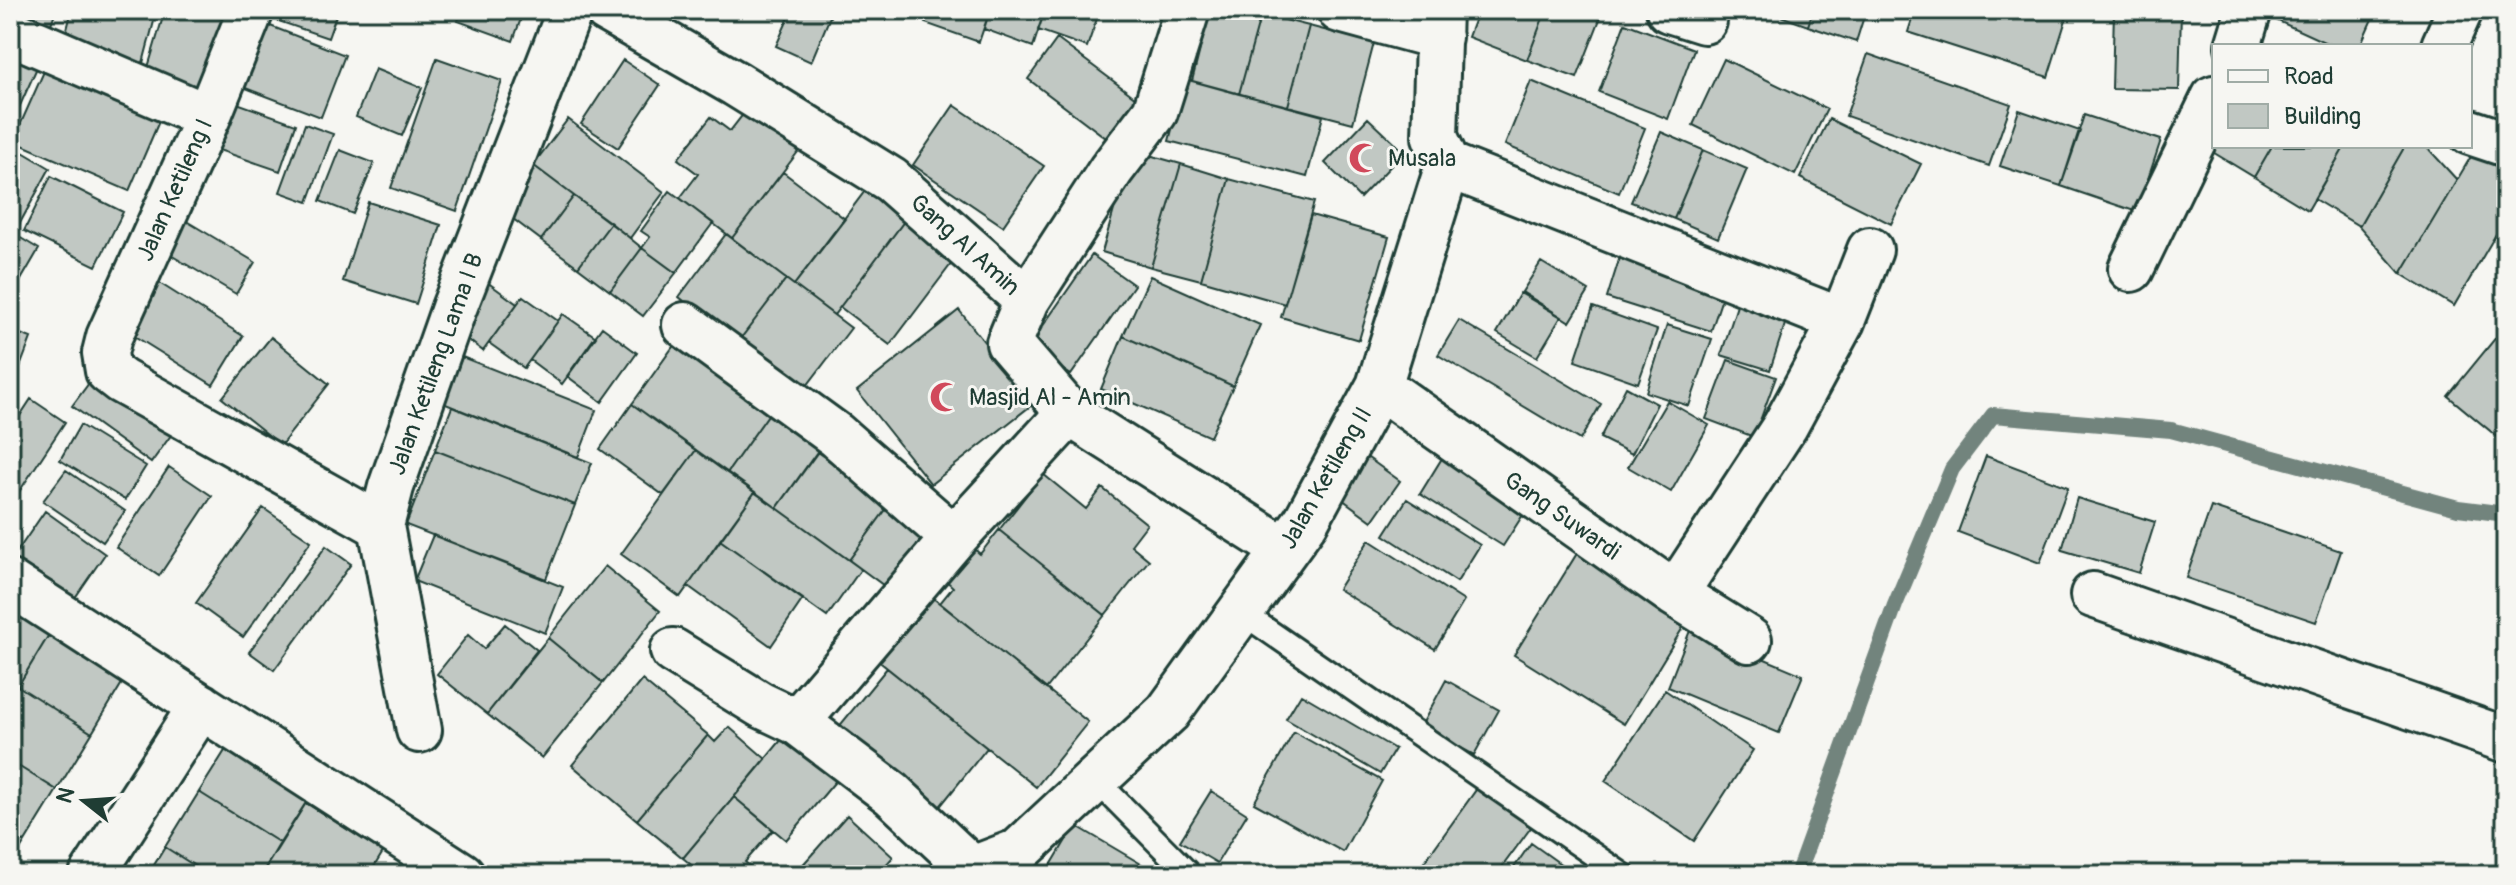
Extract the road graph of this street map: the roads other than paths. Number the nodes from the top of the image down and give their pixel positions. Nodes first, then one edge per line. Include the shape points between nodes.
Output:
1 (251, 10) edge
2 (570, 10) edge
3 (607, 10) edge
4 (1187, 10) edge
5 (1340, 10) edge
6 (2249, 10) edge
7 (2460, 10) edge
8 (1439, 24) edge
9 (10, 32) edge
10 (2239, 44) edge
11 (2445, 44) edge
12 (2212, 102) edge
13 (208, 117) junction
14 (2472, 133) edge
15 (2506, 144) edge
16 (1448, 165) junction
17 (1870, 250) dead end
18 (2131, 269) dead end
19 (1027, 300) junction
20 (1842, 321) junction
21 (685, 325) dead end
22 (1379, 386) junction
23 (1069, 413) junction
24 (381, 526) junction
25 (954, 538) junction
26 (1285, 550) junction
27 (10, 583) edge
28 (1675, 594) junction
29 (2093, 595) dead end
30 (1241, 612) junction
31 (1749, 640) dead end
32 (673, 651) dead end
33 (201, 706) junction
34 (797, 722) junction
35 (419, 730) dead end
36 (2506, 740) edge
37 (1095, 779) junction
38 (969, 872) edge
39 (459, 874) edge
40 (92, 875) edge
41 (1190, 875) edge
42 (1623, 875) edge

1 - 13 street, Jalan Ketileng I
2 - 24 street, Jalan Ketileng Lama I B via 454,308
3 - 19 street, Gang Al Amin via 891,180
4 - 19 street via 1155,112
5 - 8 street
6 - 10 street
7 - 11 street
8 - 16 street via 1435,137
9 - 13 street
12 - 18 street
13 - 24 street, Jalan Ketileng I via 109,337 108,371
14 - 15 street
16 - 20 street
16 - 22 street, Jalan Ketileng II
17 - 20 street
19 - 23 street, Gang Al Amin via 1009,343
20 - 28 street via 1785,426
21 - 25 street via 836,435
22 - 26 street, Jalan Ketileng II
22 - 28 street, Gang Suwardi
23 - 25 street
23 - 26 street, Gang Al Amin
24 - 35 street, Jalan Ketileng Lama I B
25 - 34 street
26 - 30 street, Jalan Ketileng II
27 - 33 street
28 - 31 street, Gang Suwardi
29 - 36 street
30 - 37 street, Jalan Ketileng II via 1168,712
30 - 42 lane
32 - 34 street
33 - 39 street
33 - 40 street
34 - 38 street via 892,794
37 - 38 street, Jalan Ketileng II via 1019,851
37 - 41 lane

